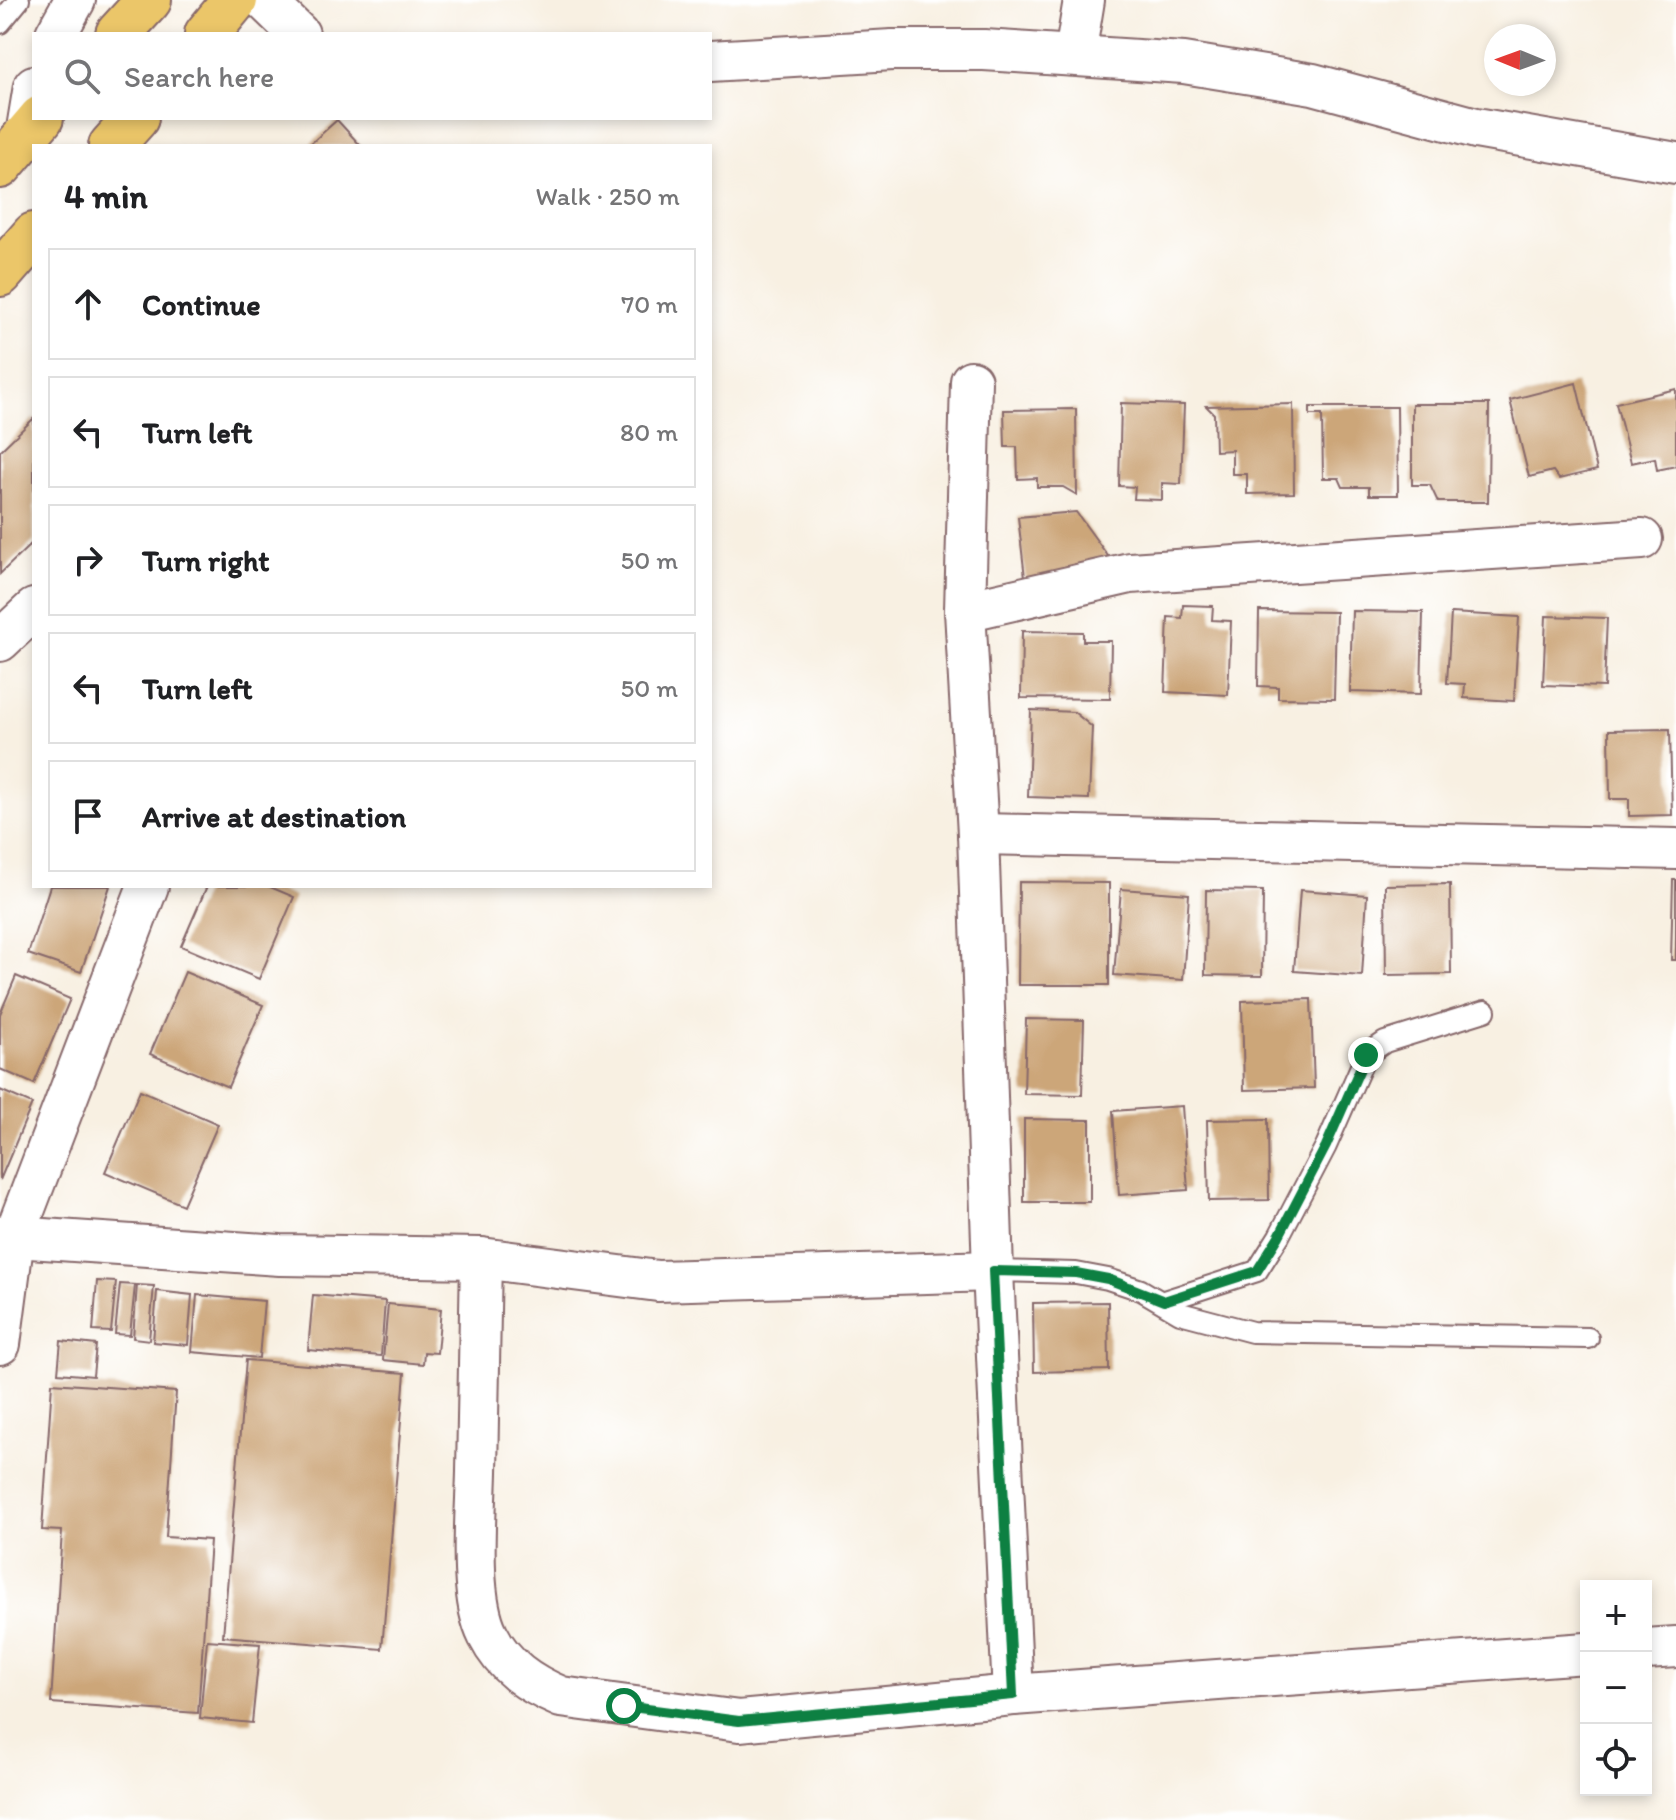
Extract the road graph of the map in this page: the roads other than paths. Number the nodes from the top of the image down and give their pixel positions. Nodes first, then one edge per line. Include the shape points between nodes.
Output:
1 (19, 0) edge
2 (75, 0) edge
3 (149, 0) edge
4 (235, 0) edge
5 (264, 0) edge
6 (1084, 0) edge
7 (0, 23) edge
8 (57, 32) edge
9 (120, 32) edge
10 (209, 32) edge
11 (297, 32) edge
12 (1075, 55) junction
13 (712, 61) edge
14 (32, 95) edge
15 (134, 120) edge
16 (22, 140) edge
17 (113, 144) edge
18 (1676, 163) edge
19 (32, 237) edge
20 (0, 274) edge
21 (971, 381) dead end
22 (1642, 539) dead end
23 (32, 611) edge
24 (965, 611) junction
25 (0, 641) edge
26 (978, 834) junction
27 (1676, 849) edge
28 (147, 888) edge
29 (1485, 1011) dead end
30 (7, 1237) edge
31 (481, 1258) junction
32 (993, 1271) junction
33 (1164, 1301) junction
34 (1588, 1338) dead end
35 (0, 1344) edge
36 (1676, 1647) edge
37 (1652, 1649) edge
38 (1580, 1653) edge
39 (1013, 1695) junction

1 - 7 lane
2 - 8 street
3 - 9 highway
4 - 10 highway
5 - 11 street
6 - 12 street
12 - 13 street via 892,50
12 - 18 street via 1184,63 1299,81 1476,128
14 - 16 street
15 - 17 highway
19 - 20 highway
21 - 24 street
22 - 24 street via 1130,573
23 - 25 street
24 - 26 street
26 - 27 street
26 - 32 street
28 - 30 street
29 - 33 lane via 1385,1042 1366,1055 1326,1146 1257,1271
30 - 31 street via 280,1255
30 - 35 street
31 - 32 street via 658,1281
31 - 39 street via 475,1551 480,1614 511,1667 561,1697 739,1721
32 - 33 lane via 1076,1273
32 - 39 street
33 - 34 lane via 1180,1313 1252,1332
36 - 37 street
38 - 39 street

